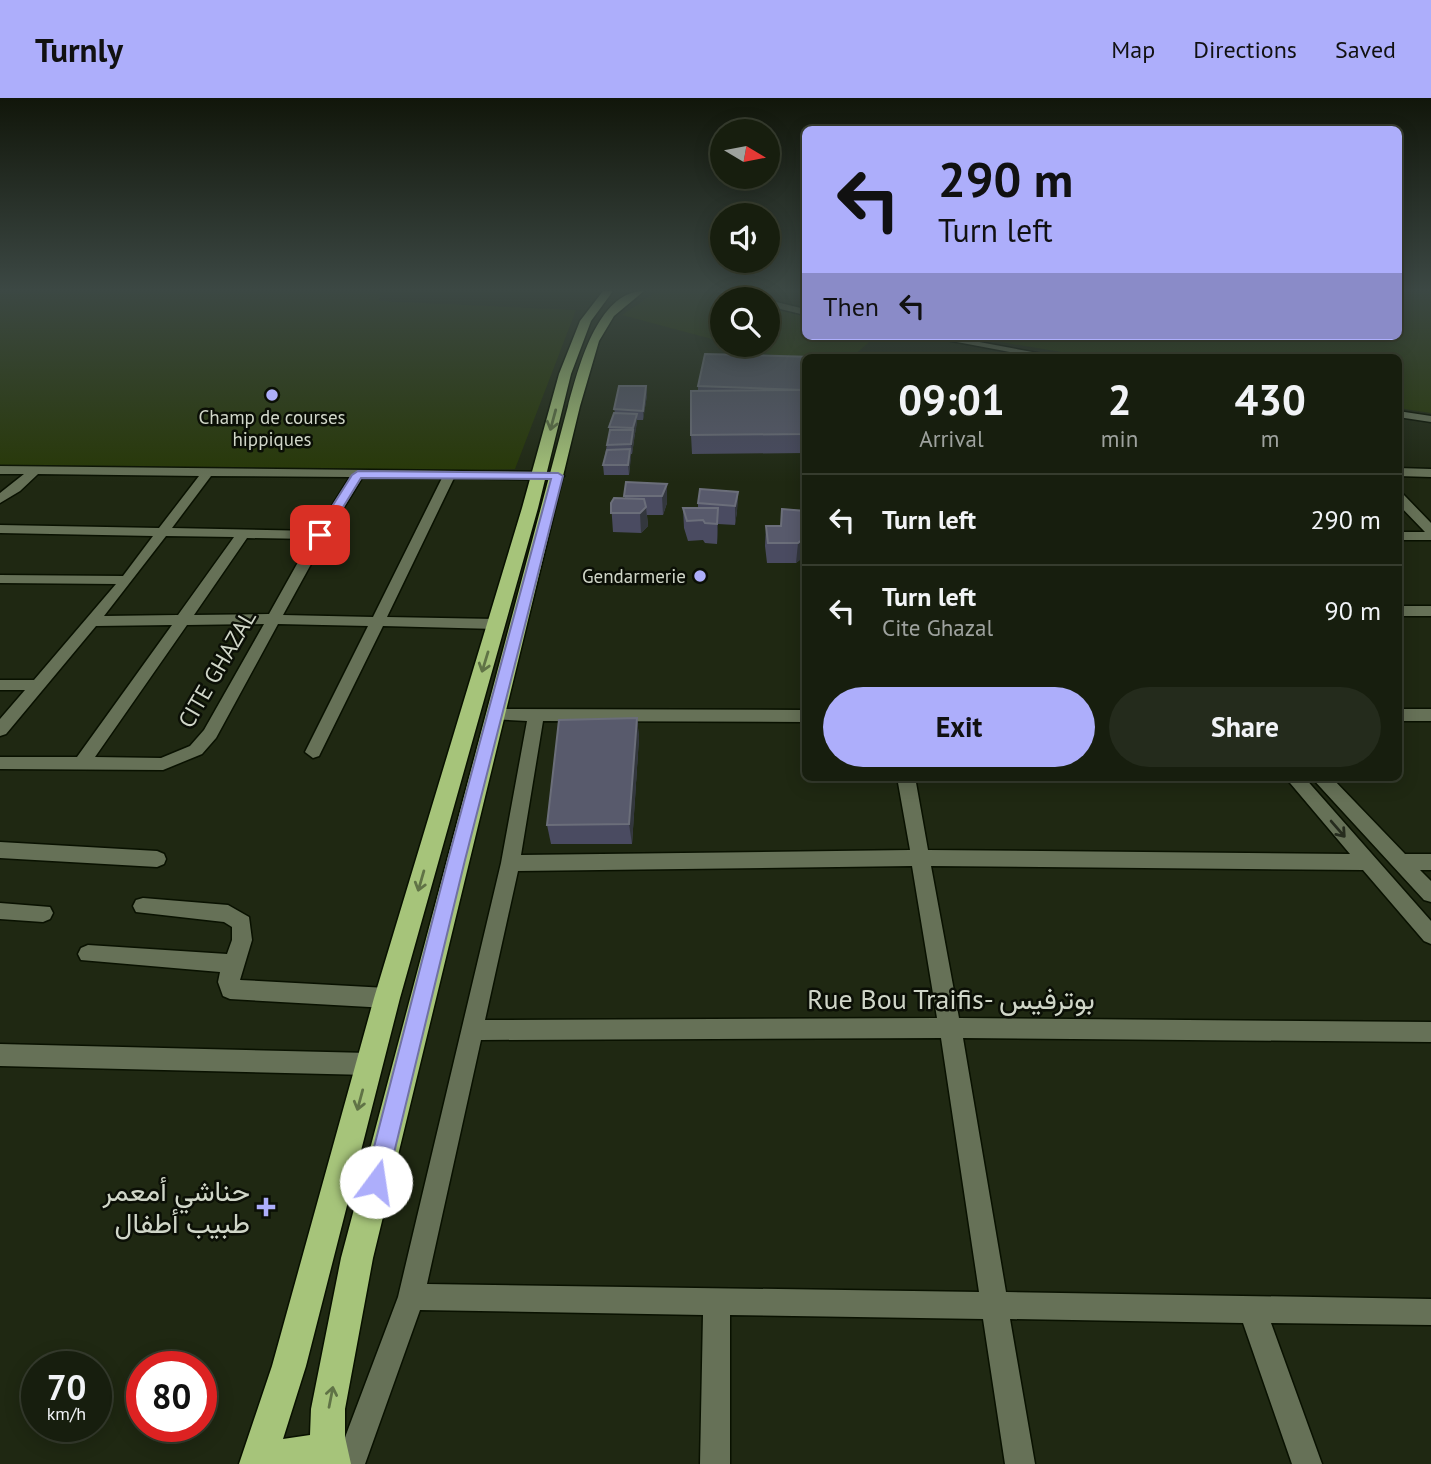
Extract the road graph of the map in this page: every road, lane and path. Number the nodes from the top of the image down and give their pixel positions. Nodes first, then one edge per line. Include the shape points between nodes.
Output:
1 (573, 355) edge
2 (588, 355) edge
3 (1402, 415) edge
4 (1431, 419) edge
5 (1402, 425) edge
6 (1431, 429) edge
7 (0, 470) edge
8 (35, 470) junction
9 (1402, 472) edge
10 (1431, 473) edge
11 (206, 474) junction
12 (358, 475) junction
13 (450, 475) junction
14 (548, 476) junction
15 (0, 499) edge
16 (1402, 500) edge
17 (0, 529) edge
18 (165, 532) junction
19 (1431, 533) edge
20 (244, 534) junction
21 (320, 535) junction
22 (1402, 536) edge
23 (0, 579) edge
24 (127, 580) junction
25 (1402, 611) edge
26 (1431, 611) edge
27 (272, 619) junction
28 (184, 620) junction
29 (93, 621) junction
30 (376, 622) junction
31 (496, 624) junction
32 (0, 685) edge
33 (38, 685) junction
34 (496, 715) junction
35 (536, 715) junction
36 (1402, 715) edge
37 (1431, 715) edge
38 (802, 716) edge
39 (0, 730) edge
40 (313, 752) dead end
41 (0, 763) edge
42 (82, 763) junction
43 (907, 781) edge
44 (1297, 781) edge
45 (1324, 781) edge
46 (0, 850) edge
47 (920, 858) junction
48 (157, 859) dead end
49 (1367, 862) junction
50 (1402, 862) junction
51 (1431, 862) edge
52 (510, 863) junction
53 (1431, 894) edge
54 (143, 905) dead end
55 (0, 911) edge
56 (43, 913) dead end
57 (1431, 935) edge
58 (88, 954) dead end
59 (231, 964) junction
60 (387, 998) junction
61 (950, 1028) junction
62 (471, 1030) junction
63 (1431, 1032) edge
64 (0, 1055) edge
65 (369, 1063) junction
66 (411, 1297) junction
67 (717, 1301) junction
68 (994, 1304) junction
69 (1252, 1309) junction
70 (1431, 1312) edge
71 (257, 1464) edge
72 (272, 1464) edge
73 (331, 1464) edge
74 (350, 1464) edge
75 (715, 1464) edge
76 (1020, 1464) edge
77 (1307, 1464) edge

1 -> 14 highway
2 - 14 highway
3 - 4 street
5 - 6 street
7 - 8 street
8 - 11 street
8 - 15 street
9 - 10 street
11 - 12 street
11 - 18 street
12 - 13 street
12 - 21 street, CITE GHAZAL
13 - 14 street
13 - 30 street
14 - 31 highway
14 - 34 highway
16 - 19 street
17 - 18 street
18 - 20 street
18 - 24 street
19 - 22 street
20 - 21 street
20 - 28 street
21 - 27 street, CITE GHAZAL
23 - 24 street
24 - 29 street
25 - 26 street
27 - 28 street
27 - 30 street
27 - 42 street, CITE GHAZAL via 210,734 196,750 163,764
28 - 29 street
28 - 42 street
29 - 33 street
30 - 31 street
30 - 40 street
31 -> 60 highway
32 - 33 street
33 - 39 street
34 - 35 street
73 -> 34 highway via 328,1409 357,1258
35 - 38 street
35 - 52 street
36 - 37 street
41 - 42 street, CITE GHAZAL
43 - 47 street
44 -> 49 street
45 - 50 street
46 - 48 street
47 - 49 street
47 - 52 street
47 - 61 street
49 - 57 street
50 - 51 street
50 - 53 street
52 - 62 street
54 - 59 street via 228,914 242,923 242,941
55 - 56 street
58 - 59 street
59 - 60 street via 230,989
60 - 65 highway
61 - 62 street, Rue Bou Traifis- بوترفيس
61 - 63 street, Rue Bou Traifis- بوترفيس
61 - 68 street
62 - 66 street
64 - 65 street
65 -> 71 highway via 289,1366
66 - 67 street
66 - 74 street
67 - 68 street
67 - 75 street
68 - 69 street
68 - 76 street
69 - 70 street
69 - 77 street
72 - 73 highway via 292,1453 308,1451

